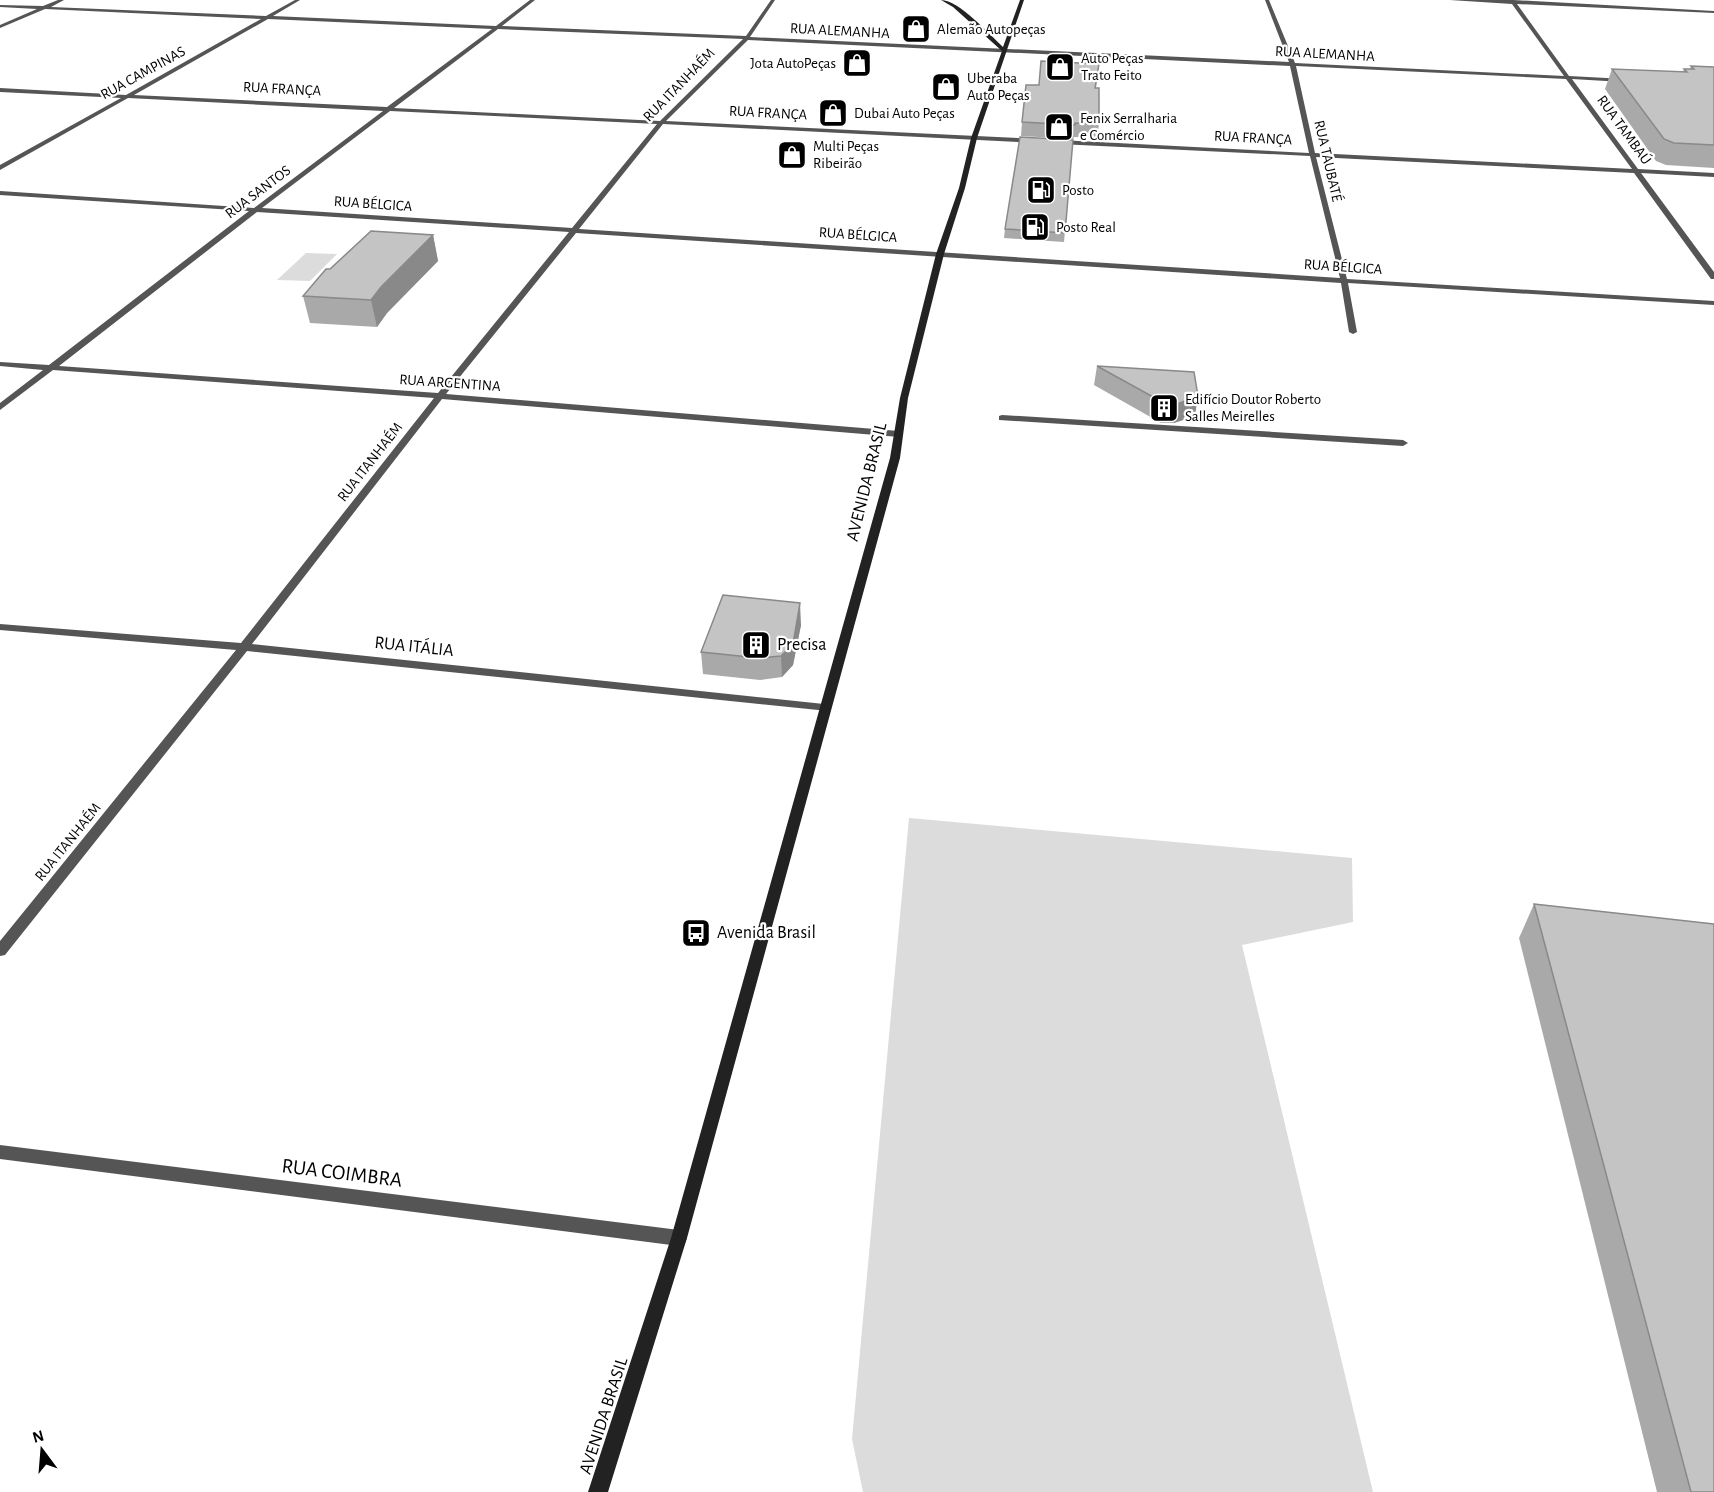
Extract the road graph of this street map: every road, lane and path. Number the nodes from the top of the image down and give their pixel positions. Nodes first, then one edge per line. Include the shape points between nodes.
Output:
1 (62, 0) edge
2 (298, 0) edge
3 (534, 0) edge
4 (773, 0) edge
5 (943, 0) edge
6 (1022, 0) edge
7 (1267, 0) edge
8 (1452, 0) edge
9 (1511, 1) edge
10 (0, 6) edge
11 (43, 8) junction
12 (1714, 12) edge
13 (267, 18) junction
14 (0, 27) edge
15 (497, 27) junction
16 (747, 38) junction
17 (1005, 51) junction
18 (1293, 65) junction
19 (1570, 78) junction
20 (1625, 80) edge
21 (0, 90) edge
22 (128, 95) junction
23 (390, 108) junction
24 (663, 121) junction
25 (974, 138) junction
26 (1044, 142) edge
27 (1055, 142) edge
28 (1312, 154) junction
29 (0, 168) edge
30 (1638, 172) junction
31 (1714, 175) edge
32 (0, 194) edge
33 (255, 210) junction
34 (575, 230) junction
35 (940, 254) junction
36 (1714, 278) edge
37 (1344, 281) junction
38 (1714, 303) edge
39 (1353, 332) dead end
40 (0, 364) edge
41 (51, 368) junction
42 (440, 396) junction
43 (0, 407) edge
44 (1002, 418) dead end
45 (898, 434) junction
46 (1403, 443) dead end
47 (0, 627) edge
48 (244, 647) junction
49 (824, 708) junction
50 (0, 951) edge
51 (0, 1152) edge
52 (679, 1238) junction
53 (598, 1492) edge

1 - 11 street
2 - 13 street, RUA CAMPINAS
3 - 15 street, RUA SANTOS
4 - 16 street, RUA ITANHAÉM
5 - 17 main road
6 - 17 main road, AVENIDA BRASIL
7 - 18 street, RUA TAUBATÉ
8 - 9 street
9 - 12 street
9 - 19 street, RUA TAMBAÚ
10 - 11 street, RUA ALEMANHA
11 - 13 street, RUA ALEMANHA
11 - 14 street
13 - 15 street, RUA ALEMANHA
13 - 22 street, RUA CAMPINAS
15 - 16 street, RUA ALEMANHA
15 - 23 street, RUA SANTOS
16 - 17 street, RUA ALEMANHA
16 - 24 street, RUA ITANHAÉM
17 - 18 street, RUA ALEMANHA
17 - 25 main road, AVENIDA BRASIL
18 - 19 street, RUA ALEMANHA
18 - 28 street, RUA TAUBATÉ
19 - 20 street, RUA ALEMANHA
19 - 30 street, RUA TAMBAÚ
21 - 22 street, RUA FRANÇA
22 - 23 street, RUA FRANÇA
22 - 29 street, RUA CAMPINAS
23 - 24 street, RUA FRANÇA
23 - 33 street, RUA SANTOS
24 - 25 street, RUA FRANÇA
24 - 34 street, RUA ITANHAÉM
25 - 26 street, RUA FRANÇA
25 - 35 main road, AVENIDA BRASIL
27 - 28 street, RUA FRANÇA
28 - 30 street, RUA FRANÇA
28 - 37 street, RUA TAUBATÉ
30 - 31 street, RUA FRANÇA
30 - 36 street, RUA TAMBAÚ
32 - 33 street, RUA BÉLGICA
33 - 34 street, RUA BÉLGICA
33 - 41 street, RUA SANTOS
34 - 35 street, RUA BÉLGICA
34 - 42 street, RUA ITANHAÉM
35 - 37 street, RUA BÉLGICA
35 - 45 main road, AVENIDA BRASIL
37 - 38 street, RUA BÉLGICA
37 - 39 street, RUA TAUBATÉ
40 - 41 street, RUA ARGENTINA
41 - 42 street, RUA ARGENTINA
41 - 43 street, RUA SANTOS
42 - 45 street, RUA ARGENTINA
42 - 48 street, RUA ITANHAÉM
44 - 46 street
45 - 49 main road, AVENIDA BRASIL via 895,458
47 - 48 street, RUA ITÁLIA
48 - 49 street, RUA ITÁLIA
48 - 50 street, RUA ITANHAÉM
49 - 52 main road, AVENIDA BRASIL
51 - 52 street, RUA COIMBRA
52 - 53 main road, AVENIDA BRASIL

